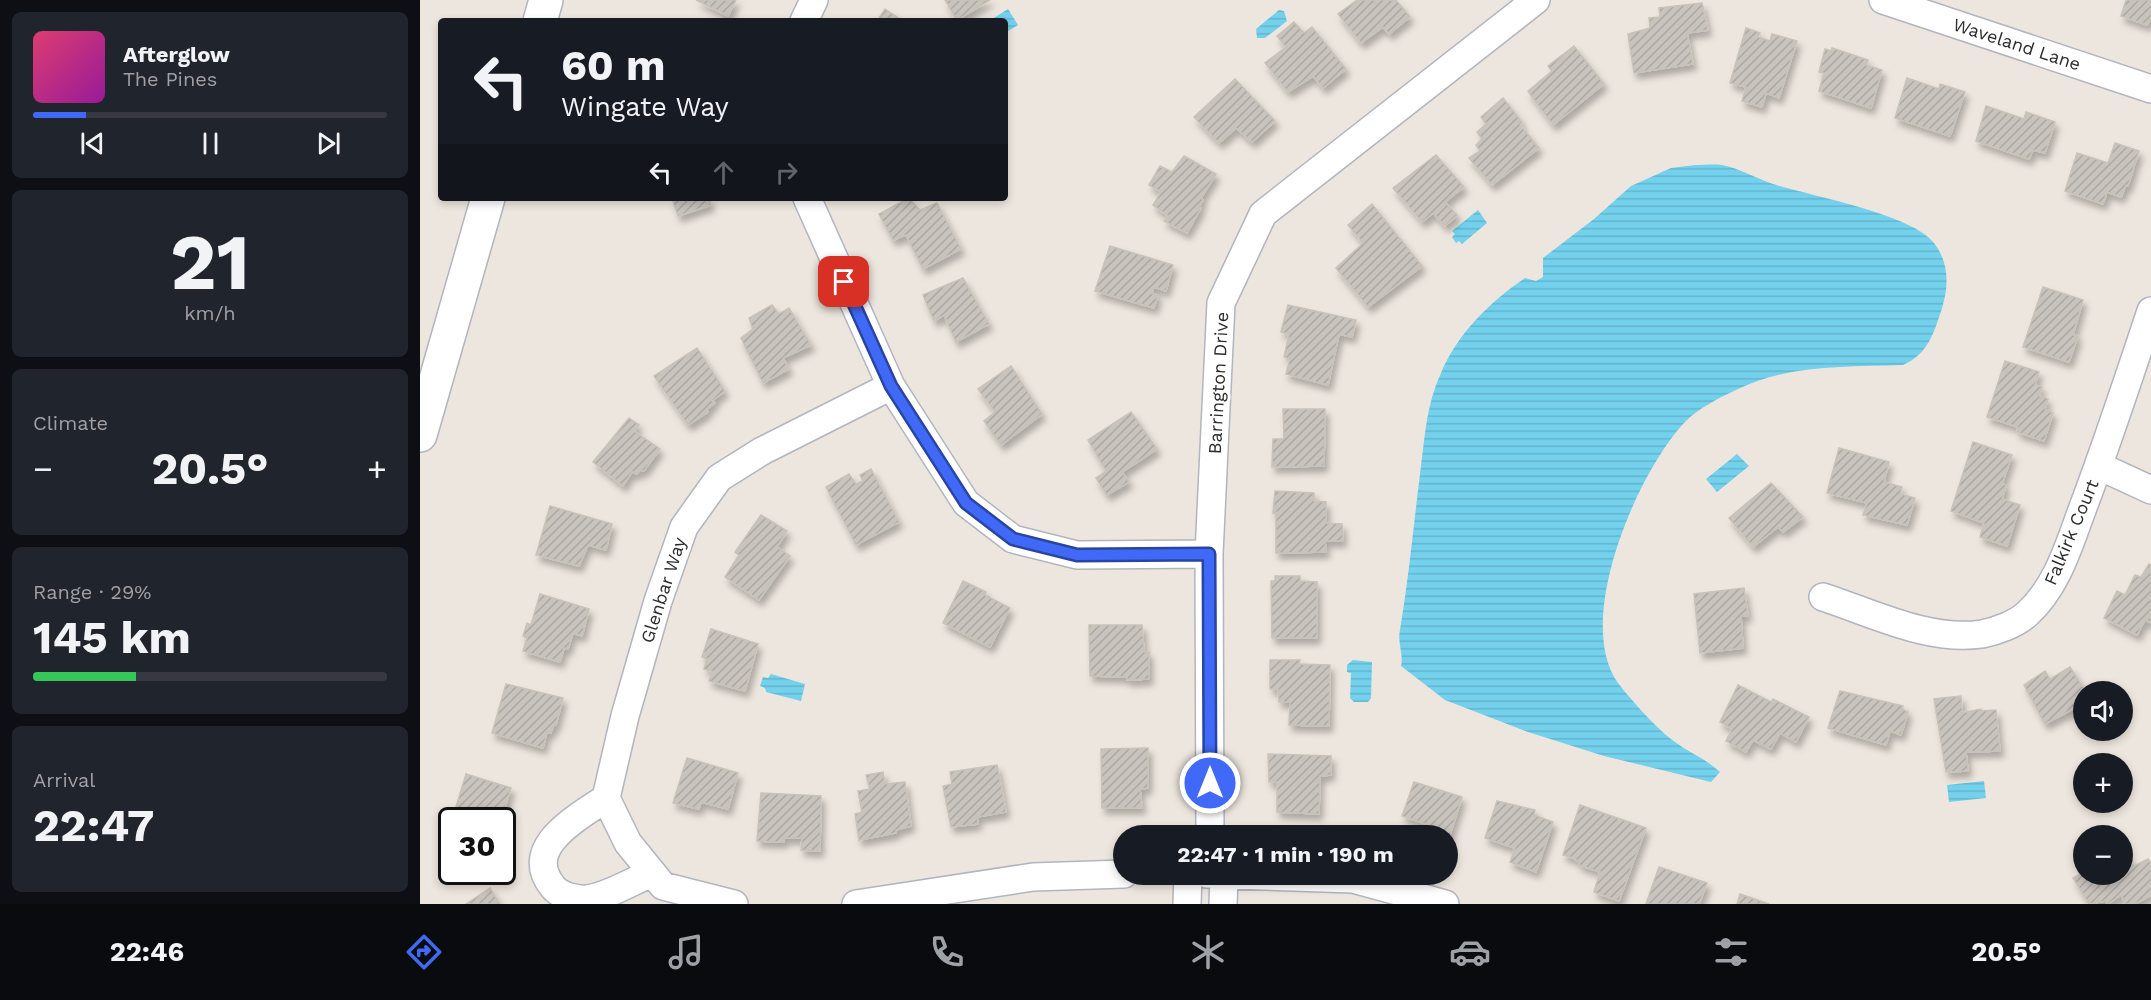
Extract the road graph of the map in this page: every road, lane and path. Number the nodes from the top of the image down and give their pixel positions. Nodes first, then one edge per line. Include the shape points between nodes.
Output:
1 (546, 0) edge
2 (814, 0) edge
3 (1536, 0) edge
4 (1883, 0) edge
5 (541, 18) edge
6 (805, 18) edge
7 (2151, 89) edge
8 (487, 201) edge
9 (808, 201) edge
10 (2151, 311) edge
11 (891, 386) junction
12 (420, 435) edge
13 (2099, 466) junction
14 (2151, 490) edge
15 (1209, 554) junction
16 (1823, 597) dead end
17 (606, 798) junction
18 (1210, 825) edge
19 (1113, 874) edge
20 (658, 880) junction
21 (1188, 885) edge
22 (1224, 885) edge
23 (1375, 885) edge
24 (734, 904) edge
25 (856, 904) edge
26 (1187, 904) edge
27 (1223, 904) edge
28 (1445, 904) edge

1 - 5 main road
2 - 6 street
3 - 15 street, Barrington Drive via 1263,214 1221,303
4 - 7 street, Waveland Lane
8 - 12 main road
9 - 11 street
10 - 13 street, Falkirk Court
11 - 15 street via 966,503 1013,539 1077,555
11 - 17 street, Glenbar Way via 741,464 720,478 694,510 674,551 658,601 624,716
13 - 14 street
13 - 16 street, Falkirk Court via 2049,587 2026,615 2012,623 1983,634 1936,633
15 - 18 street, Barrington Drive
17 - 20 street via 628,843
17 - 20 street via 550,841 544,865 552,886 568,896 587,899
19 - 25 street via 1033,877
20 - 24 street
21 - 26 street
22 - 27 street
23 - 28 street

